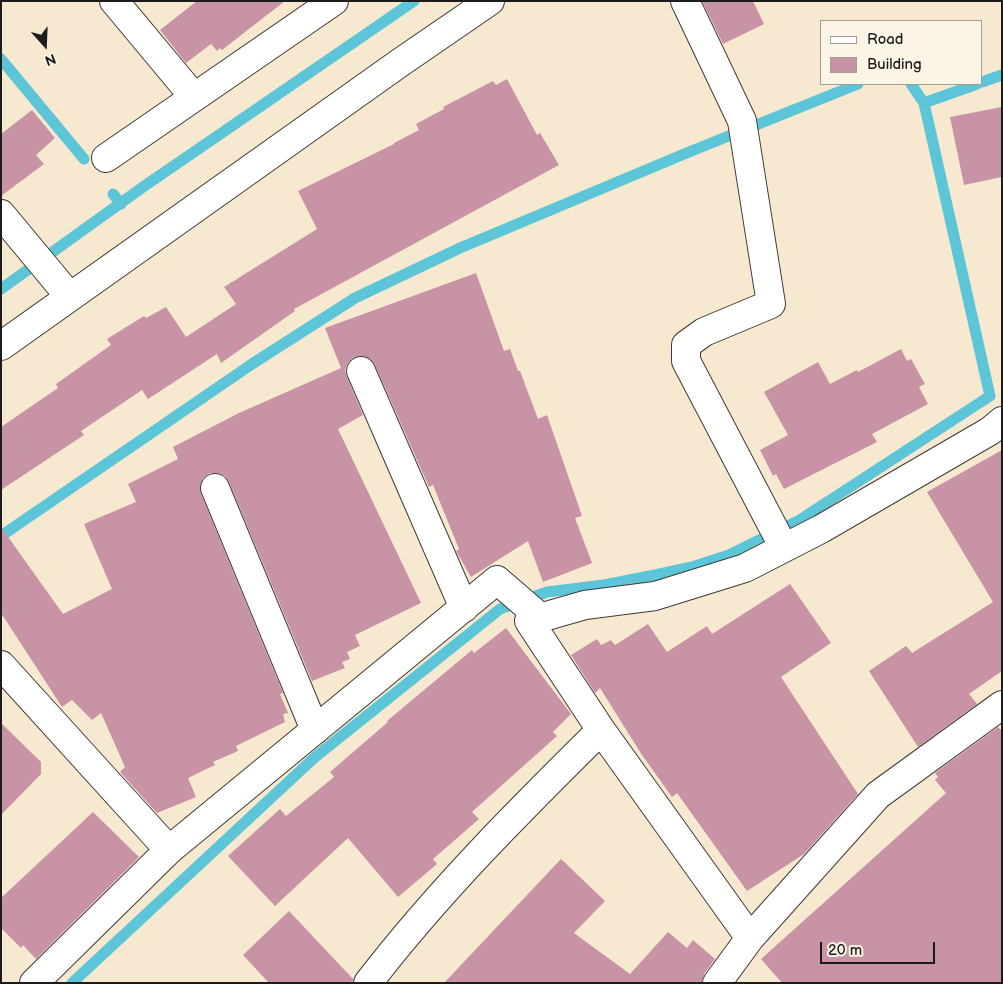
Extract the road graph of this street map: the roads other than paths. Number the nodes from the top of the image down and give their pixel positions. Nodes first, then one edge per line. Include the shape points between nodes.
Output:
1 (114, 1) edge
2 (334, 1) edge
3 (490, 1) edge
4 (685, 1) edge
5 (194, 98) junction
6 (106, 158) dead end
7 (11, 232) edge
8 (62, 288) junction
9 (1, 346) edge
10 (361, 371) dead end
11 (1002, 421) edge
12 (215, 488) dead end
13 (784, 546) junction
14 (528, 606) junction
15 (464, 608) junction
16 (1, 665) edge
17 (1002, 705) edge
18 (315, 730) junction
19 (601, 730) junction
20 (169, 850) junction
21 (750, 938) junction
22 (34, 983) edge
23 (368, 983) edge
24 (717, 983) edge

1 - 5 street
2 - 5 street
3 - 8 street
4 - 13 street via 744,129 771,304 704,332 686,345 686,361
5 - 6 street
7 - 8 street
8 - 9 street
10 - 15 street
11 - 13 street via 821,529
12 - 18 street
13 - 14 street via 745,568 655,596 585,605
14 - 15 street via 497,580
14 - 19 street via 529,621
15 - 18 street
16 - 20 street
17 - 21 street via 878,795
18 - 20 street
19 - 21 street
19 - 23 street via 511,818 398,944
20 - 22 street
21 - 24 street

